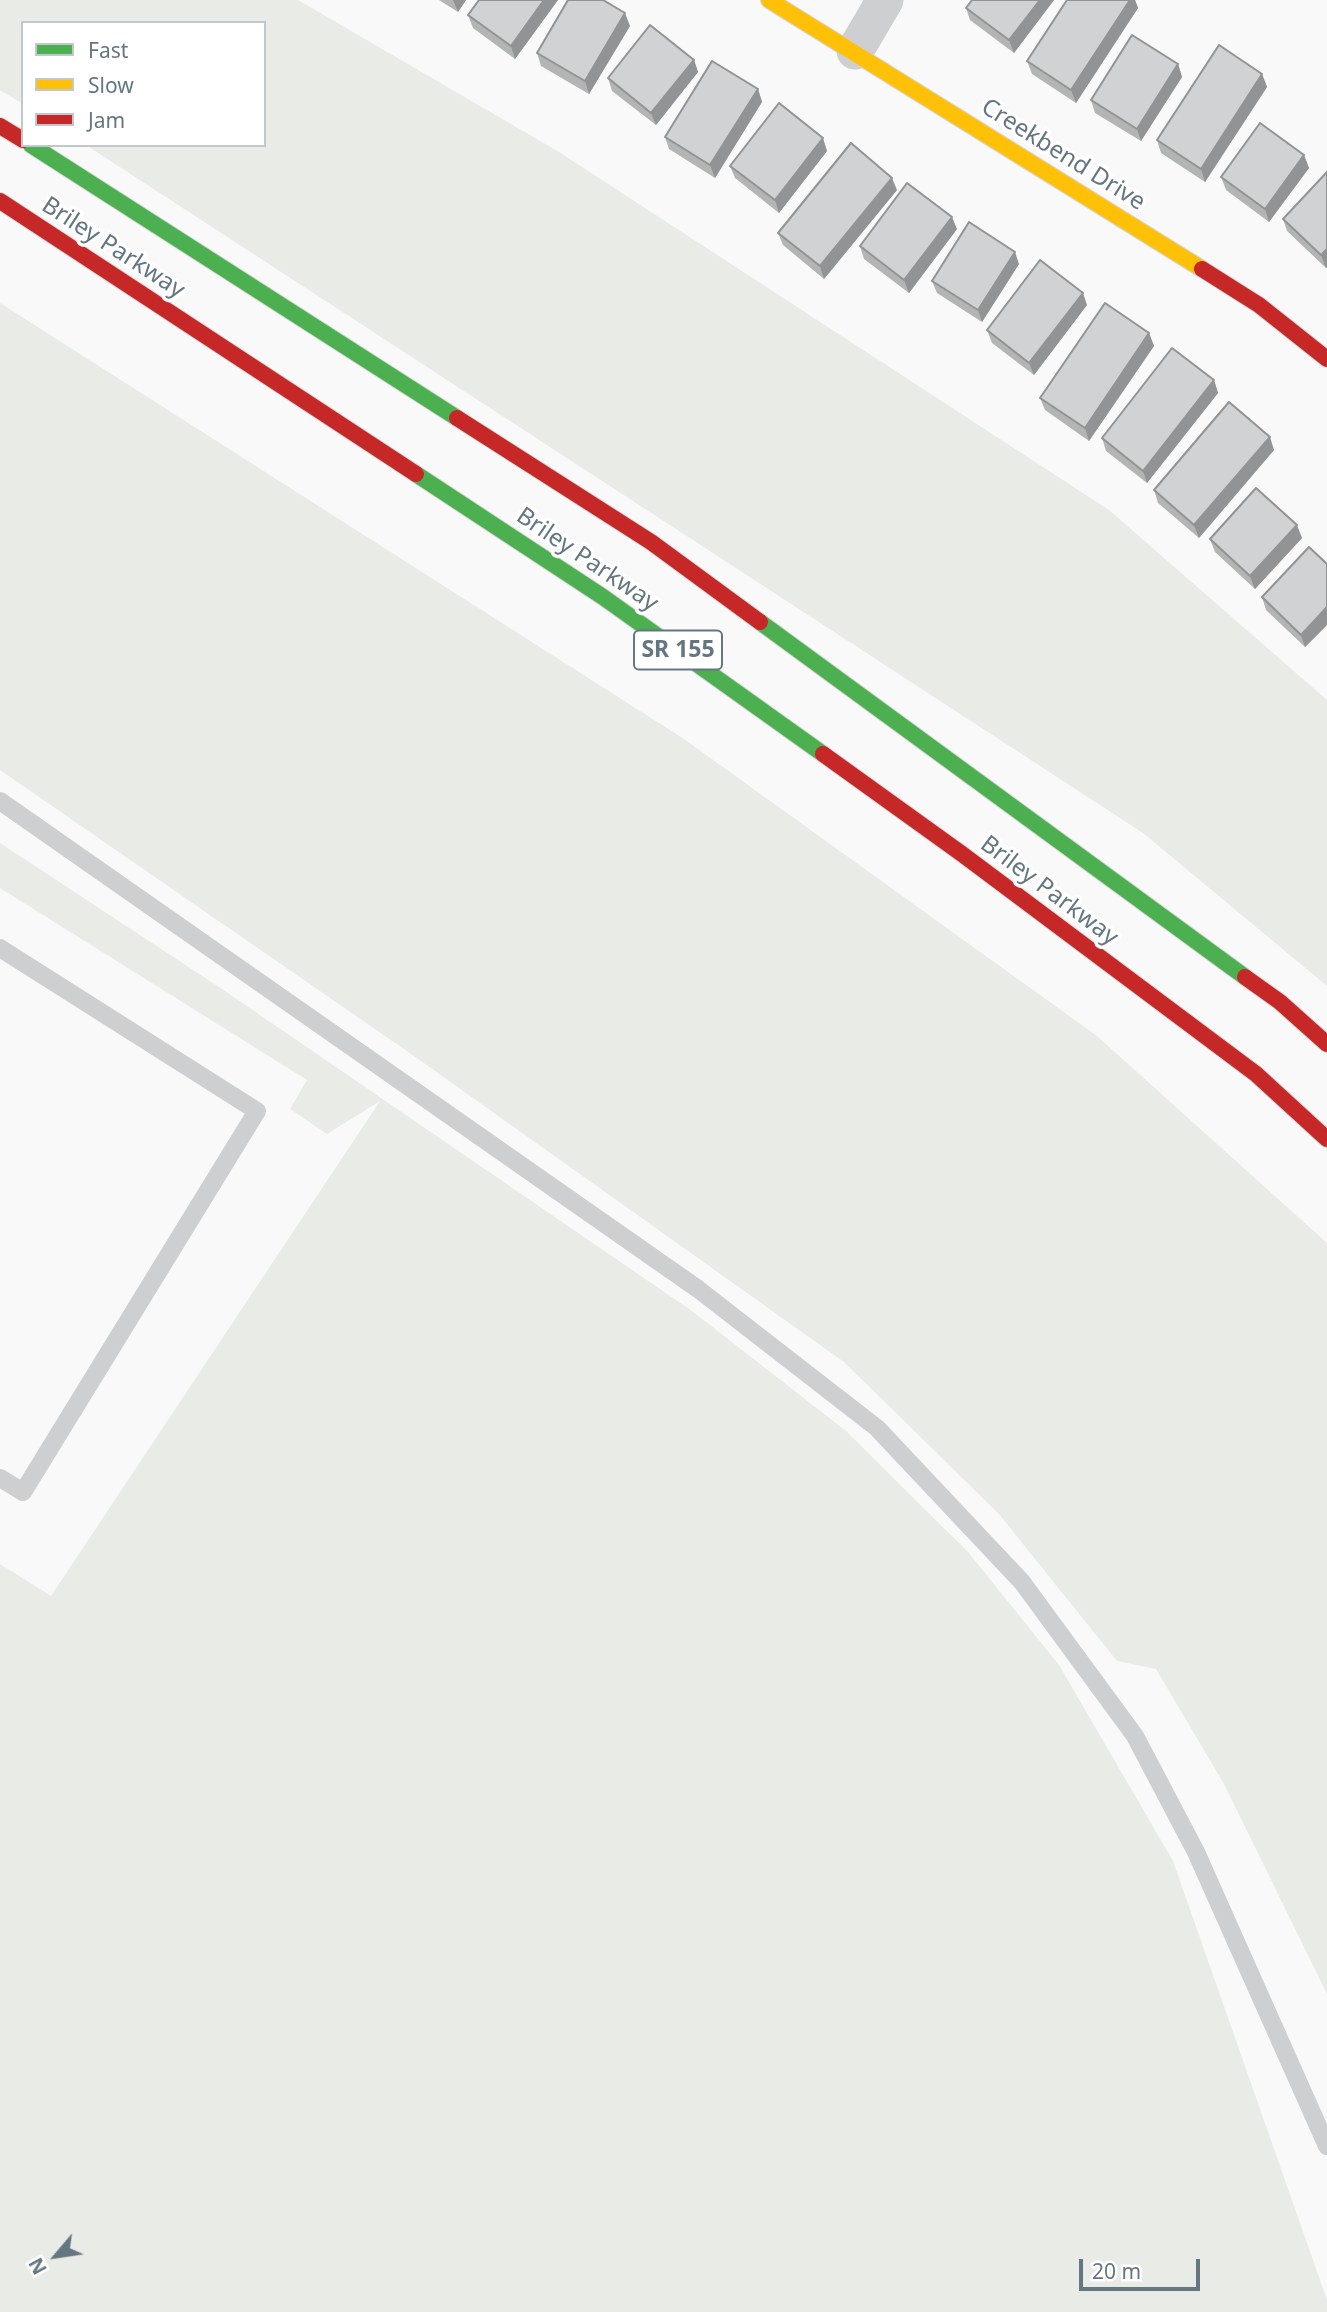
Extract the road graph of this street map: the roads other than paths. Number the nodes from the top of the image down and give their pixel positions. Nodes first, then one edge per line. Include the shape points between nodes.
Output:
1 (769, 0) edge
2 (884, 0) edge
3 (855, 51) junction
4 (0, 125) edge
5 (21, 139) edge
6 (34, 147) edge
7 (0, 201) edge
8 (1327, 359) edge
9 (0, 801) edge
10 (0, 948) edge
11 (1327, 1044) edge
12 (1327, 1139) edge
13 (0, 1478) edge
14 (1327, 2146) edge

1 - 3 main road, Creekbend Drive
2 - 3 street
3 - 8 main road, Creekbend Drive via 1259,305
4 - 5 main road
6 - 11 main road, Briley Parkway / SR 155 via 652,542 1280,1002
7 - 12 main road, Briley Parkway / SR 155 via 603,597 1256,1074
9 - 14 lane via 698,1289 877,1428 1022,1581 1135,1736 1234,1932
10 - 13 lane via 257,1111 23,1492

